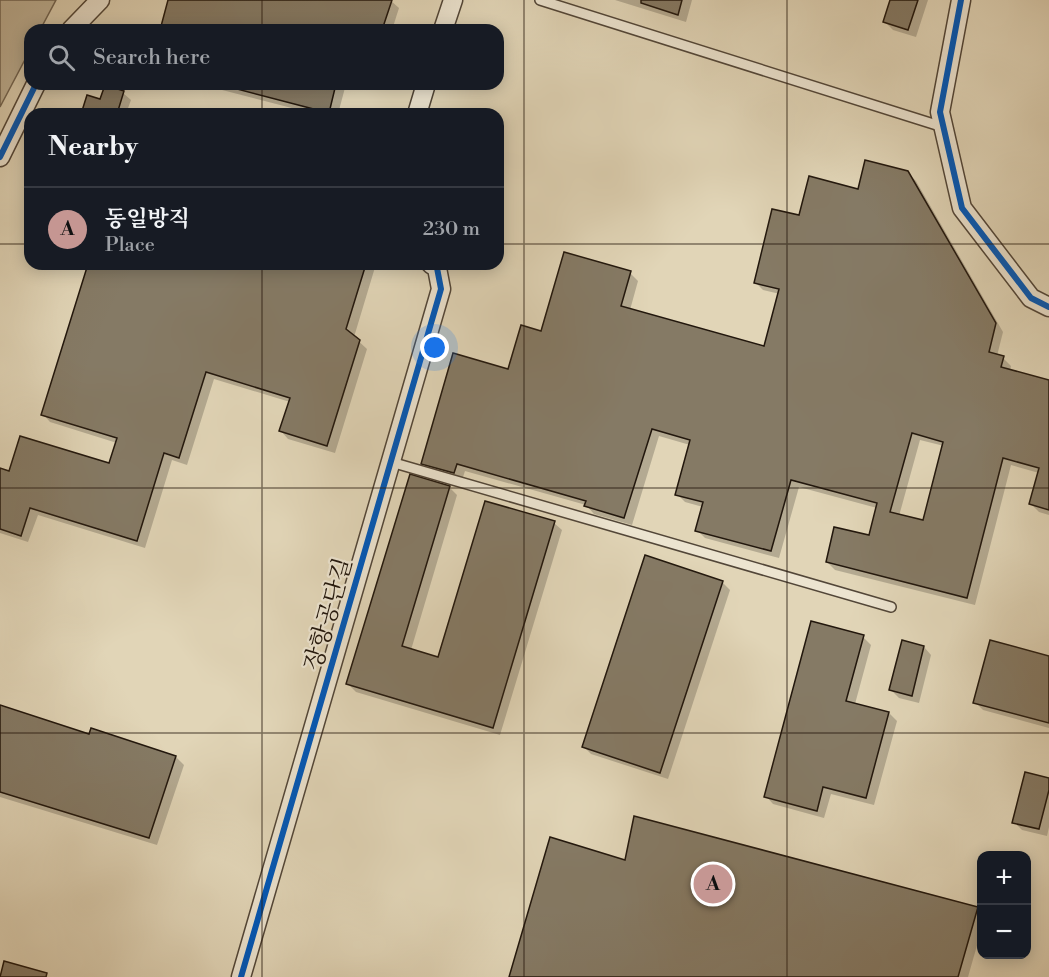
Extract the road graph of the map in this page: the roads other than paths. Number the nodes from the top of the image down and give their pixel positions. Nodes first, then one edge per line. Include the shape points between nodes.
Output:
1 (100, 0) edge
2 (453, 0) edge
3 (540, 0) edge
4 (961, 0) edge
5 (77, 24) edge
6 (445, 24) edge
7 (33, 90) edge
8 (424, 90) edge
9 (24, 108) edge
10 (24, 108) edge
11 (419, 108) edge
12 (944, 127) junction
13 (0, 157) edge
14 (437, 270) edge
15 (1049, 307) edge
16 (391, 462) junction
17 (891, 607) dead end
18 (241, 977) edge

1 - 5 street
2 - 6 street
3 - 12 lane
4 - 12 street via 940,112
7 - 10 street
8 - 11 street
9 - 13 street
12 - 15 street via 962,208 1031,298
14 - 16 street, 장항공단길 via 441,289
16 - 17 lane
16 - 18 street, 장항공단길

